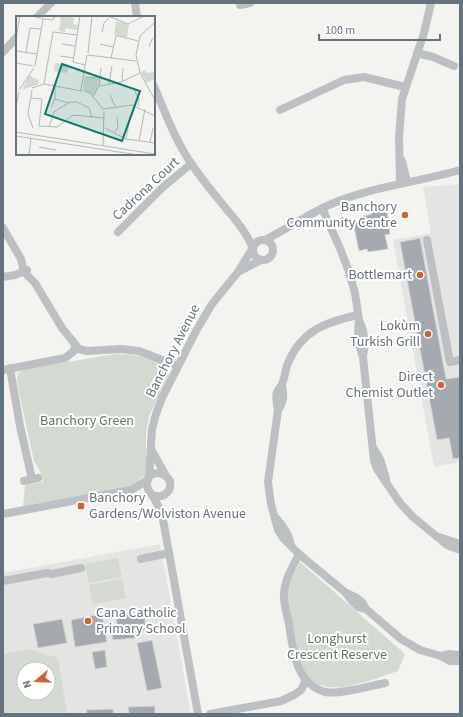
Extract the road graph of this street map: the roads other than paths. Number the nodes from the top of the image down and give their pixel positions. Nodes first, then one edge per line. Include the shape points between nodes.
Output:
1 (51, 3) edge
2 (135, 3) edge
3 (250, 3) edge
4 (431, 3) edge
5 (240, 5) dead end
6 (38, 16) edge
7 (137, 16) edge
8 (16, 38) edge
9 (3, 52) edge
10 (418, 53) junction
11 (454, 66) dead end
12 (405, 87) junction
13 (155, 88) edge
14 (280, 110) dead end
15 (191, 164) junction
16 (460, 170) edge
17 (460, 176) edge
18 (433, 177) junction
19 (404, 182) junction
20 (322, 208) junction
21 (238, 223) junction
22 (3, 228) edge
23 (286, 230) junction
24 (118, 232) dead end
25 (262, 240) junction
26 (427, 240) dead end
27 (253, 248) junction
28 (273, 250) junction
29 (261, 260) junction
30 (24, 270) junction
31 (238, 272) junction
32 (6, 276) edge
33 (359, 317) junction
34 (74, 348) junction
35 (460, 360) edge
36 (178, 366) junction
37 (7, 369) edge
38 (151, 450) junction
39 (165, 474) junction
40 (148, 479) junction
41 (32, 480) dead end
42 (132, 490) junction
43 (168, 492) junction
44 (152, 494) junction
45 (3, 514) edge
46 (162, 514) junction
47 (438, 536) junction
48 (460, 544) edge
49 (460, 550) edge
50 (169, 553) junction
51 (299, 554) junction
52 (142, 559) dead end
53 (81, 568) dead end
54 (3, 581) edge
55 (460, 655) edge
56 (441, 656) junction
57 (460, 661) edge
58 (306, 680) junction
59 (386, 683) dead end
60 (198, 714) edge
61 (210, 714) edge

1 - 6 street
2 - 7 street
3 - 5 street
4 - 10 street
8 - 9 street
10 - 11 street
10 - 12 street
12 - 14 street via 364,77 354,78 344,80
12 - 19 street via 399,138
13 - 15 street via 169,123
15 - 21 street
15 - 24 street, Cadrona Court via 163,187
16 - 18 street
17 - 18 street
18 - 19 street
19 - 20 street via 356,195
20 - 23 street
20 - 33 street via 348,269
21 - 25 street
21 - 27 street
22 - 30 street via 14,247 22,253
23 - 25 street
23 - 28 street
25 - 27 street via 256,242
25 - 28 street via 271,244
26 - 35 street via 450,362
27 - 29 street via 254,255
27 - 31 street, Banchory Avenue
28 - 29 street via 269,258
29 - 31 street, Banchory Avenue
30 - 32 street via 15,276
30 - 34 street via 37,280 42,294
31 - 36 street, Banchory Avenue via 212,304
33 - 47 street via 365,344 363,357 374,448 384,469 386,482 400,503
33 - 51 street via 331,321 306,336 289,361 282,385 284,399 278,410 268,482 276,518
34 - 36 street via 139,351
34 - 37 street via 59,360
36 - 38 street, Banchory Avenue via 156,414
37 - 41 street
38 - 39 street
38 - 40 street, Banchory Avenue
39 - 40 street via 156,473
39 - 43 street via 170,481
40 - 42 street
40 - 44 street via 147,488
42 - 44 street
42 - 45 street
43 - 44 street via 161,497
43 - 46 street
44 - 46 street
46 - 50 street
47 - 48 street
47 - 49 street via 447,545
50 - 52 street
50 - 60 street
51 - 56 street via 346,593 358,607 366,609 401,639 420,650
51 - 58 street via 286,581 284,595 294,657
53 - 54 street
55 - 56 street
56 - 57 street via 450,661
58 - 59 street via 312,686 326,692 342,692
58 - 61 street via 301,690 282,701

